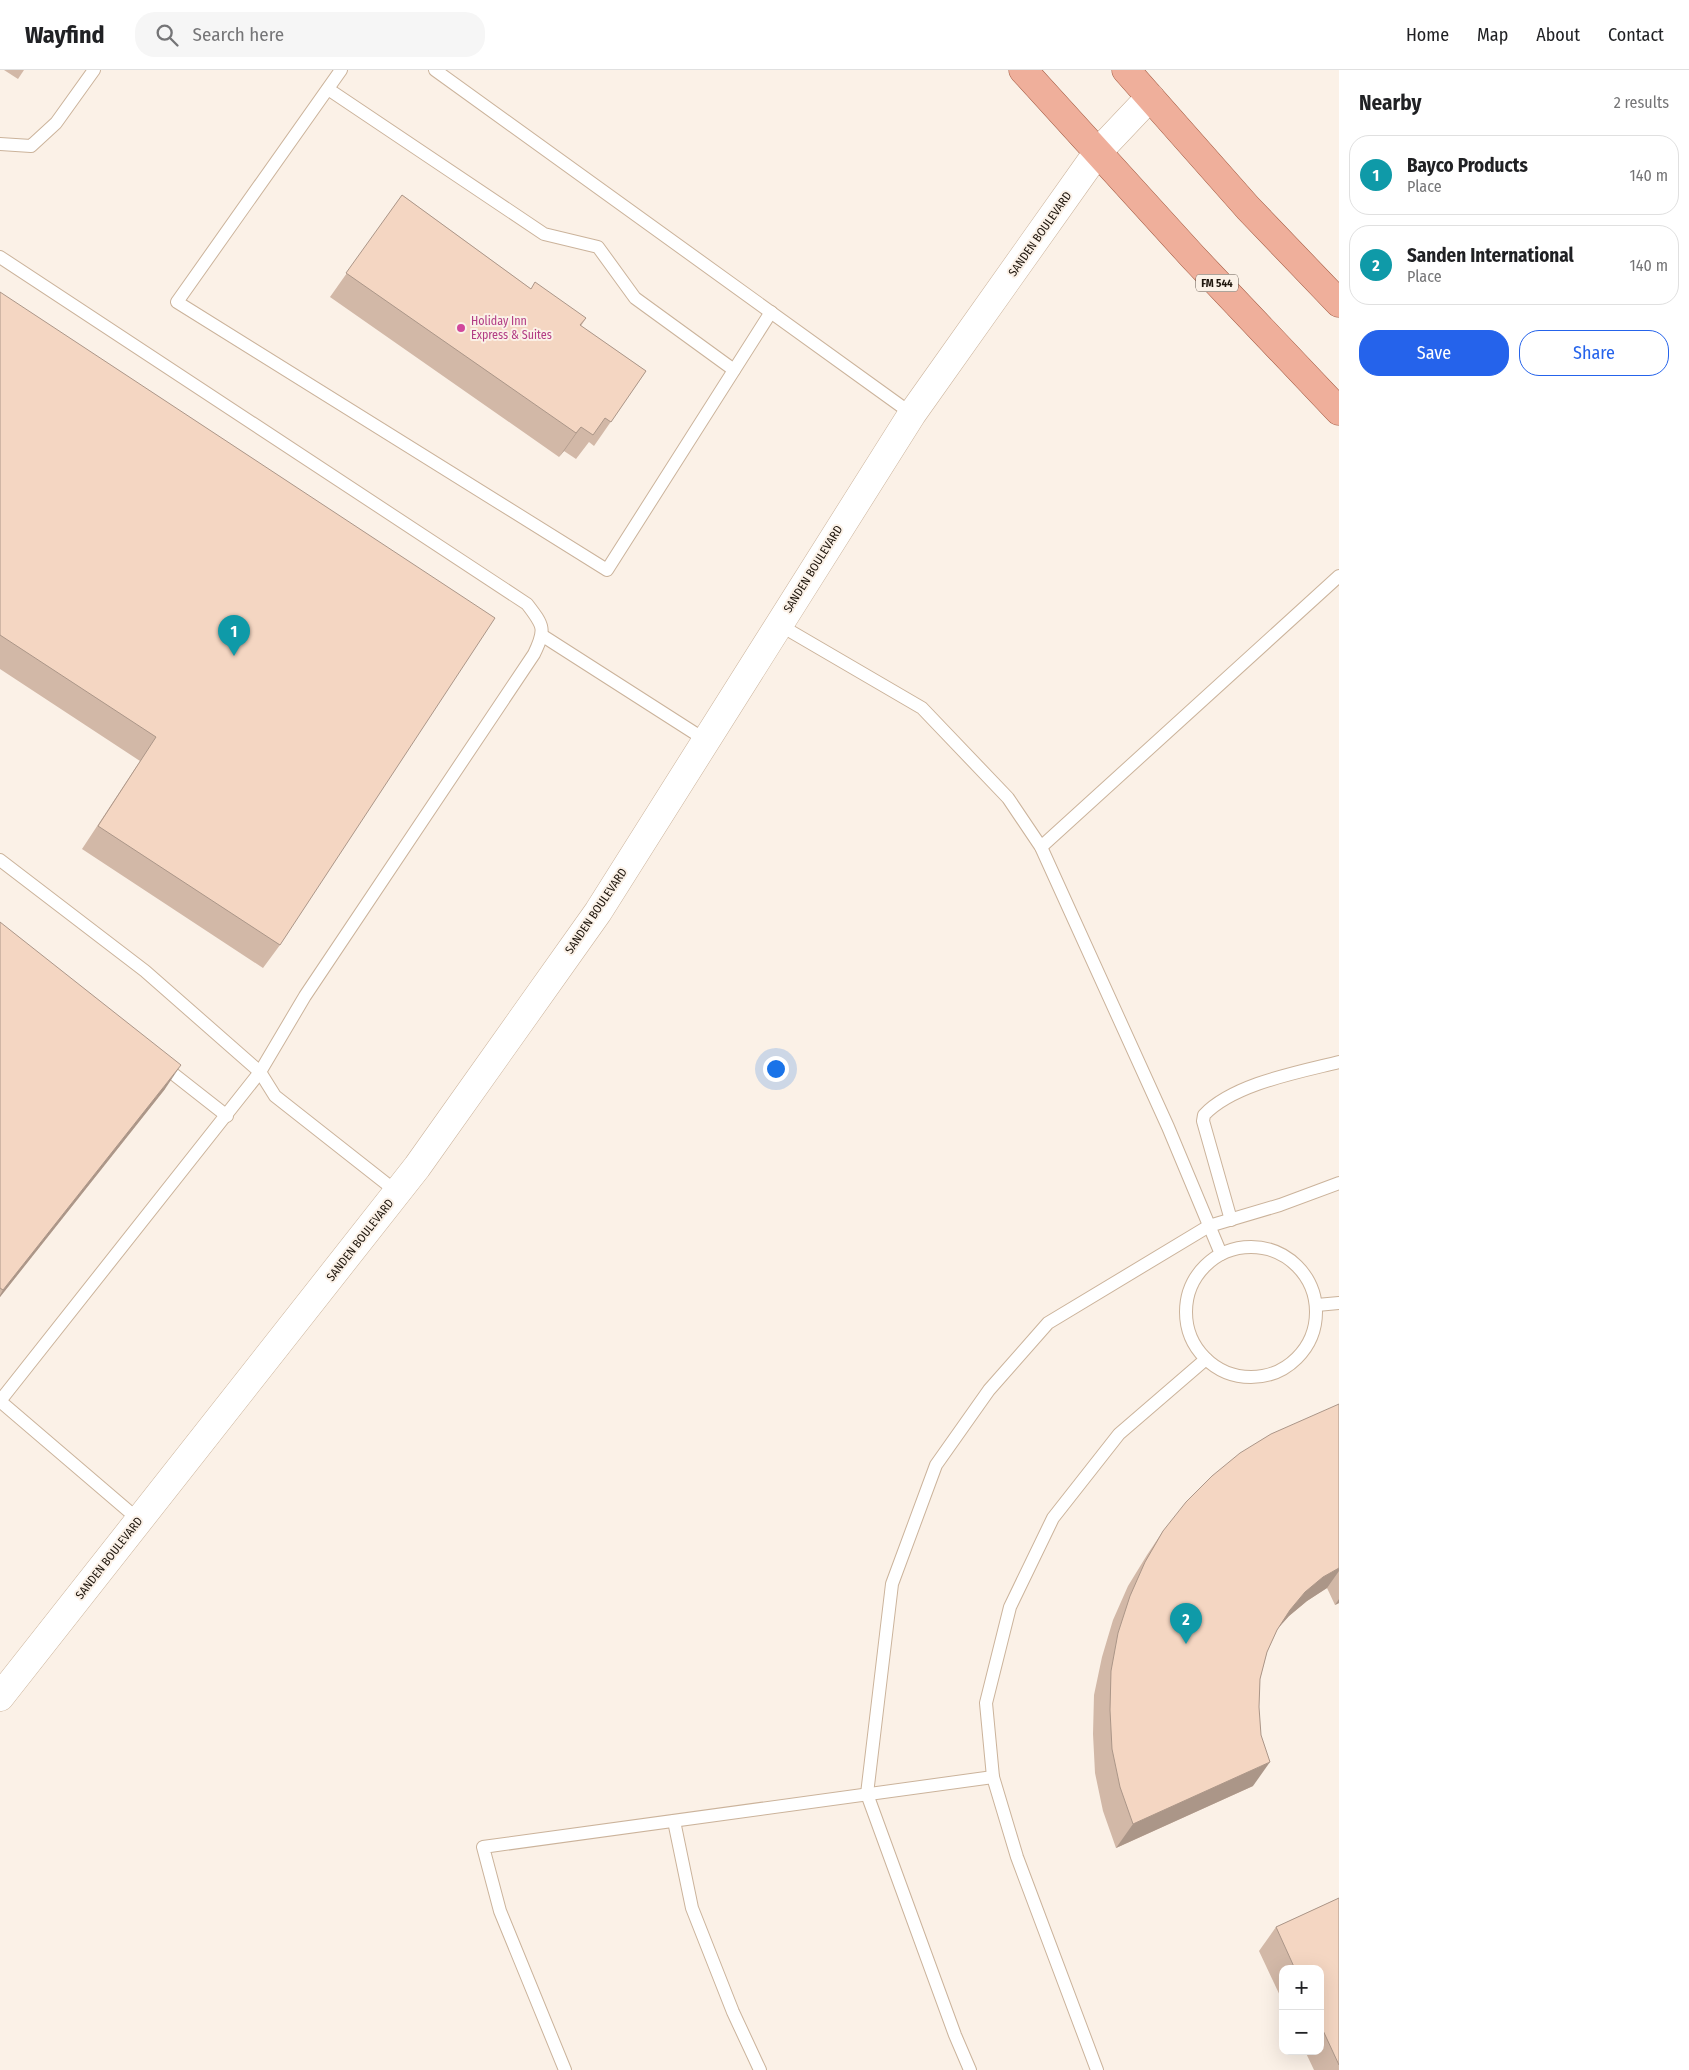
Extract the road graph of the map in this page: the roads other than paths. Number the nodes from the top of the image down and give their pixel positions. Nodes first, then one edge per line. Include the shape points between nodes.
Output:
1 (94, 70) edge
2 (341, 70) edge
3 (435, 70) edge
4 (1023, 70) edge
5 (1126, 70) edge
6 (328, 89) junction
7 (1150, 97) junction
8 (0, 144) edge
9 (1097, 153) junction
10 (0, 257) edge
11 (1339, 304) edge
12 (771, 312) junction
13 (734, 370) junction
14 (1339, 411) edge
15 (912, 414) junction
16 (1339, 576) edge
17 (778, 624) junction
18 (542, 636) junction
19 (707, 741) junction
20 (1041, 847) junction
21 (0, 860) edge
22 (149, 1055) edge
23 (1339, 1062) edge
24 (260, 1072) junction
25 (227, 1116) junction
26 (1339, 1183) edge
27 (397, 1192) junction
28 (1231, 1220) junction
29 (1209, 1226) junction
30 (1221, 1254) junction
31 (1339, 1303) edge
32 (1317, 1305) junction
33 (1206, 1359) junction
34 (0, 1401) edge
35 (139, 1520) junction
36 (0, 1697) edge
37 (993, 1777) junction
38 (867, 1794) junction
39 (674, 1821) junction
40 (565, 2070) edge
41 (760, 2070) edge
42 (970, 2070) edge
43 (1097, 2070) edge

1 - 8 lane via 56,123 31,146
2 - 6 lane
3 - 12 lane
4 - 9 main road, FM 544 / FM 544
5 - 7 main road
6 - 13 lane via 544,234 598,247 635,298
6 - 13 lane via 177,302 608,570
7 - 9 street, SANDEN BOULEVARD
7 - 11 main road
9 - 14 main road, FM 544 / FM 544
9 - 15 street, SANDEN BOULEVARD
10 - 18 lane via 527,604 540,620
12 - 13 lane
12 - 15 lane
15 - 17 street, SANDEN BOULEVARD
16 - 20 lane
17 - 19 street, SANDEN BOULEVARD
17 - 20 lane via 922,708 1008,798
18 - 19 lane
18 - 24 lane via 305,996
19 - 27 street, SANDEN BOULEVARD via 598,912
20 - 29 lane via 1168,1127
21 - 24 lane via 145,971
22 - 25 lane
23 - 28 lane via 1270,1079 1240,1092 1204,1115
24 - 25 lane
24 - 27 lane via 275,1096
25 - 34 lane
26 - 28 lane
27 - 35 street, SANDEN BOULEVARD
28 - 29 lane
29 - 30 lane
29 - 38 lane via 1048,1323 989,1390 936,1466 892,1584
30 - 32 lane via 1256,1246 1282,1254 1303,1272
30 - 33 lane via 1206,1264 1188,1294 1188,1329
31 - 32 lane
32 - 33 lane via 1316,1325 1309,1344 1297,1359 1281,1370 1262,1376 1242,1376 1222,1370
33 - 37 lane via 1119,1434 1052,1518 1010,1607 986,1703
34 - 35 lane
35 - 36 street, SANDEN BOULEVARD
37 - 38 lane
37 - 43 lane via 1017,1857
38 - 39 lane
38 - 42 lane
39 - 40 lane via 483,1847 500,1911
39 - 41 lane via 692,1908

